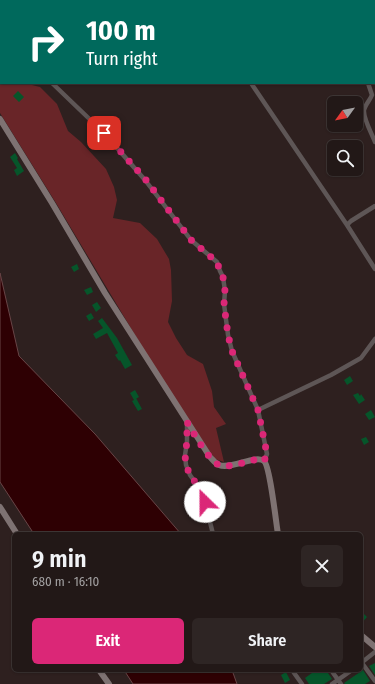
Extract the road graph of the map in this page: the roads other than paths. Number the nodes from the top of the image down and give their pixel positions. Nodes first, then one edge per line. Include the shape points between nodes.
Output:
1 (53, 84) edge
2 (252, 84) edge
3 (368, 84) edge
4 (0, 119) edge
5 (375, 142) edge
6 (375, 206) edge
7 (347, 225) junction
8 (375, 269) edge
9 (375, 339) edge
10 (258, 410) junction
11 (187, 422) junction
12 (264, 461) junction
13 (0, 506) edge
14 (16, 532) edge
15 (212, 532) edge
16 (278, 532) edge
17 (363, 637) edge
18 (375, 647) edge
19 (375, 652) edge
20 (363, 662) edge
21 (363, 664) edge
22 (100, 672) edge
23 (293, 672) edge
24 (332, 672) edge
25 (350, 672) edge
26 (375, 681) edge
27 (340, 682) edge
28 (109, 684) edge
29 (302, 684) edge
30 (332, 684) edge

1 - 10 street via 104,133 146,180 191,240 217,262 223,277 224,304 232,351
2 - 7 street
3 - 5 street via 372,95 364,110
4 - 11 main road via 105,293
6 - 7 street
7 - 8 street
9 - 10 street via 362,358
10 - 12 street via 267,454
11 - 12 main road via 210,457 219,465 227,467 255,460
11 - 15 street via 186,465 205,502
12 - 16 main road via 269,474
13 - 14 main road
17 - 18 main road
19 - 20 street
21 - 26 street
22 - 28 main road
23 - 29 street
24 - 27 street
25 - 27 street
27 - 30 street

